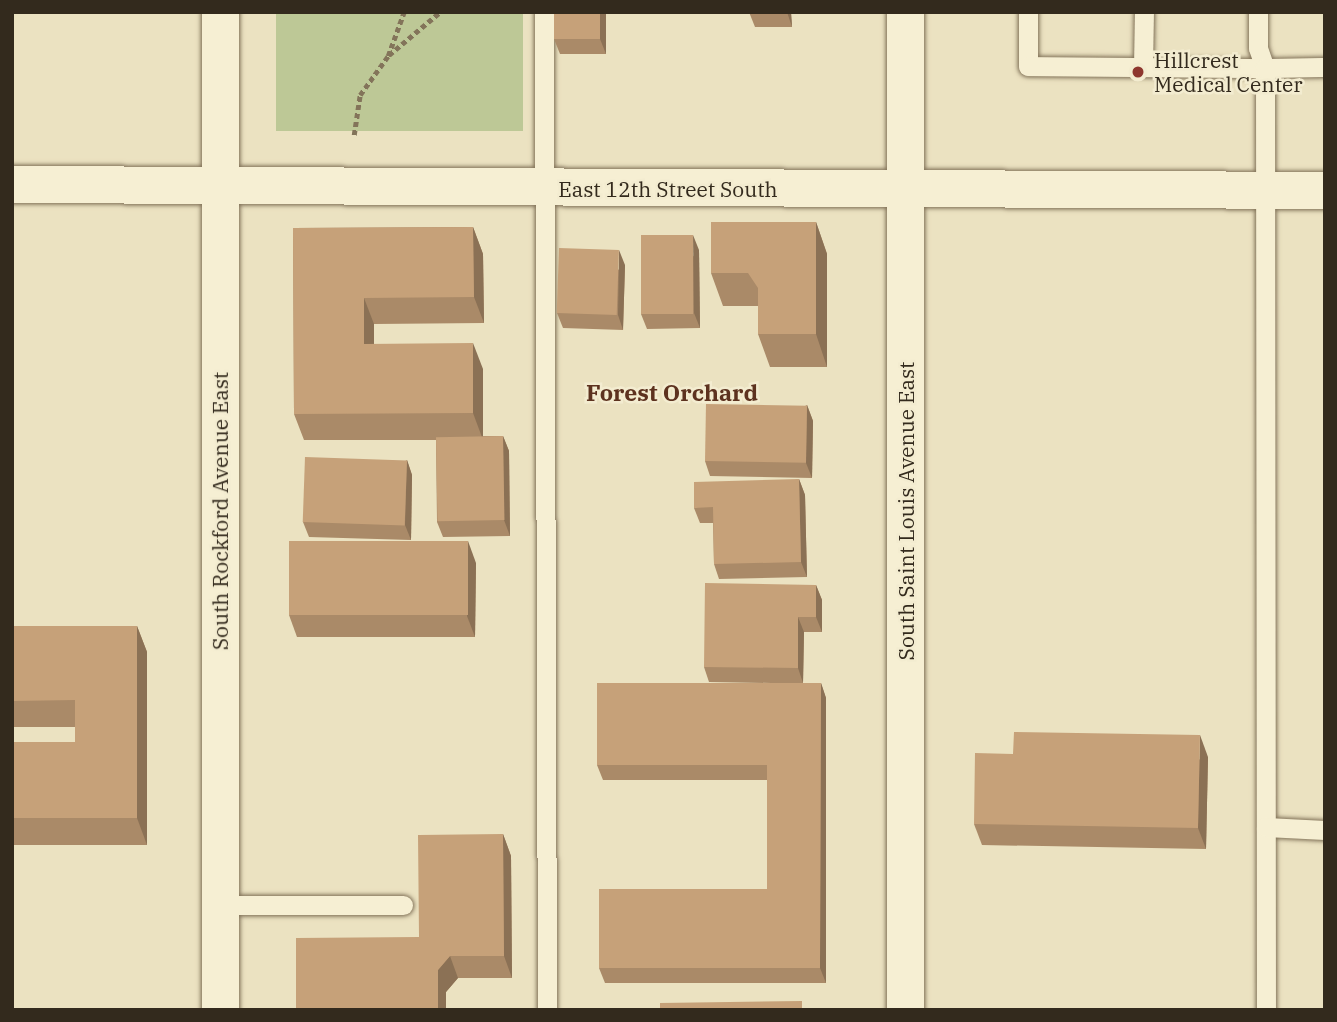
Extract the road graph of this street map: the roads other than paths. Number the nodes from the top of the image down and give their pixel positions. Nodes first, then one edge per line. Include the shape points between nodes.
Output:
1 (220, 12) edge
2 (544, 12) edge
3 (905, 12) edge
4 (1028, 12) edge
5 (1144, 12) edge
6 (1258, 12) edge
7 (1143, 67) junction
8 (1325, 67) edge
9 (1265, 68) junction
10 (12, 184) edge
11 (220, 186) junction
12 (906, 188) junction
13 (545, 189) junction
14 (1262, 190) junction
15 (1325, 190) edge
16 (1266, 827) junction
17 (1325, 830) edge
18 (220, 905) junction
19 (403, 905) dead end
20 (220, 1010) edge
21 (547, 1010) edge
22 (905, 1010) edge
23 (1266, 1010) edge

1 - 11 street, South Rockford Avenue East
2 - 13 lane
3 - 12 street, South Saint Louis Avenue East
4 - 7 lane via 1028,66
5 - 7 lane
6 - 9 lane via 1258,48
7 - 9 lane
8 - 9 lane
9 - 14 lane
10 - 11 street, East 12th Street South
11 - 13 street, East 12th Street South
11 - 18 street, South Rockford Avenue East
12 - 13 street, East 12th Street South
12 - 14 street, East 12th Street South
12 - 22 street, South Saint Louis Avenue East
13 - 21 lane
14 - 15 street, East 12th Street South
14 - 16 lane
16 - 17 lane
16 - 23 lane
18 - 19 lane
18 - 20 street, South Rockford Avenue East

